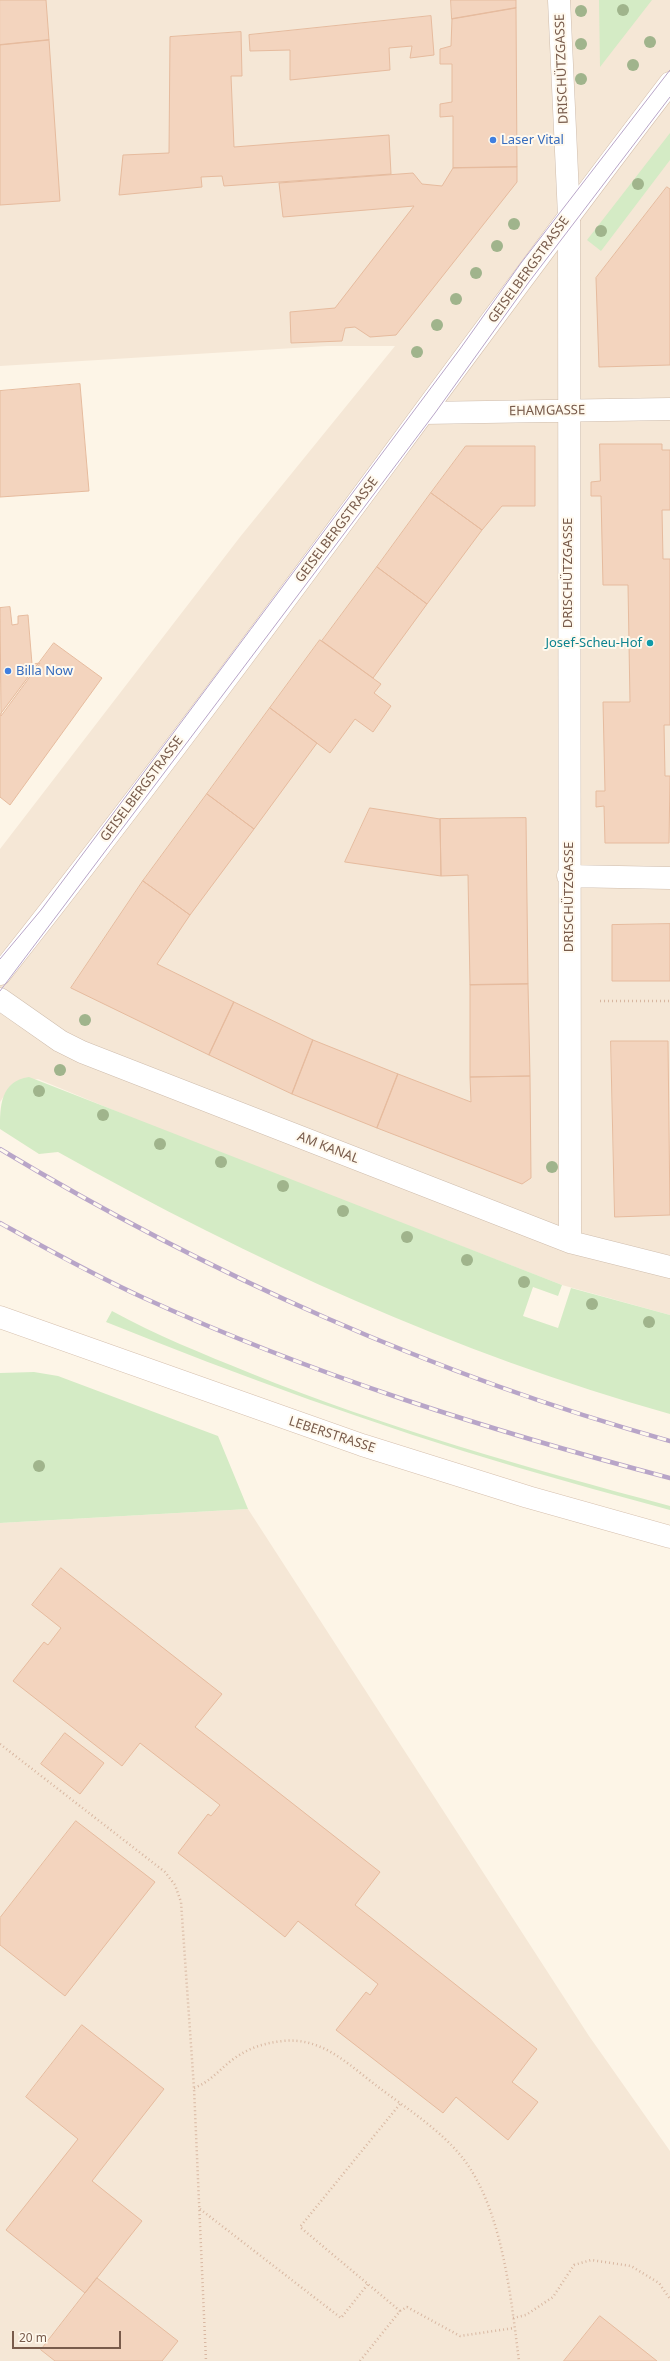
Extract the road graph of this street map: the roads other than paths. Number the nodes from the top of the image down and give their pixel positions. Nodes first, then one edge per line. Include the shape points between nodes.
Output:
1 (559, 0) edge
2 (670, 83) edge
3 (569, 216) junction
4 (670, 409) edge
5 (568, 410) junction
6 (424, 413) junction
7 (568, 876) junction
8 (670, 878) edge
9 (0, 974) edge
10 (0, 999) edge
11 (570, 1242) junction
12 (670, 1267) edge
13 (0, 1317) edge
14 (670, 1537) edge

1 - 3 street, DRISCHÜTZGASSE
2 - 3 street, GEISELBERGSTRASSE
3 - 5 street, DRISCHÜTZGASSE
3 - 6 street, GEISELBERGSTRASSE
4 - 5 street, EHAMGASSE
5 - 6 street, EHAMGASSE
5 - 7 street, DRISCHÜTZGASSE
6 - 9 street, GEISELBERGSTRASSE
7 - 8 street
7 - 11 street, DRISCHÜTZGASSE
10 - 11 street, AM KANAL via 60,1041 82,1052
11 - 12 street, AM KANAL
13 - 14 street, LEBERSTRASSE via 362,1445 528,1497

